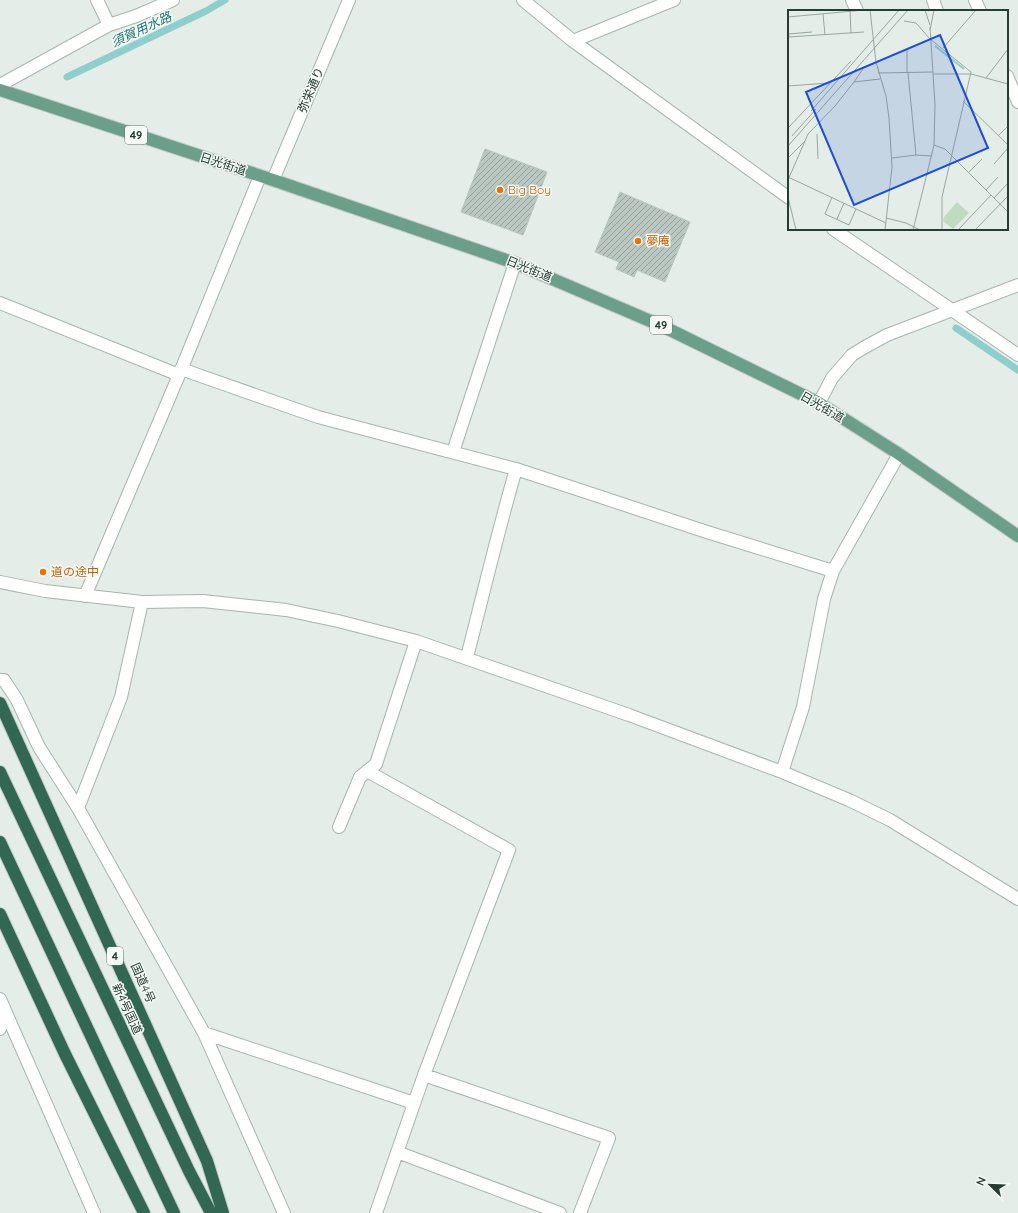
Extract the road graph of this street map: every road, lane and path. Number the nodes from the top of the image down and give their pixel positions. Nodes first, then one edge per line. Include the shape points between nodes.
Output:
1 (97, 0) edge
2 (173, 0) edge
3 (349, 0) edge
4 (523, 0) edge
5 (674, 0) edge
6 (852, 0) edge
7 (933, 0) edge
8 (975, 0) edge
9 (857, 10) edge
10 (937, 10) edge
11 (980, 10) edge
12 (109, 25) junction
13 (573, 42) junction
14 (1008, 78) edge
15 (0, 85) edge
16 (0, 90) edge
17 (1018, 102) edge
18 (260, 176) junction
19 (273, 180) junction
20 (788, 197) edge
21 (834, 230) edge
22 (515, 263) junction
23 (1018, 285) edge
24 (0, 303) edge
25 (953, 310) junction
26 (1018, 355) edge
27 (180, 372) junction
28 (819, 403) junction
29 (453, 452) junction
30 (899, 454) junction
31 (516, 469) junction
32 (1018, 536) edge
33 (833, 571) junction
34 (0, 582) edge
35 (84, 596) junction
36 (142, 602) junction
37 (416, 640) junction
38 (467, 658) junction
39 (0, 680) edge
40 (0, 703) edge
41 (367, 771) junction
42 (0, 772) edge
43 (782, 772) junction
44 (78, 808) junction
45 (339, 827) dead end
46 (0, 842) edge
47 (1018, 899) edge
48 (0, 914) edge
49 (0, 999) edge
50 (5, 1013) junction
51 (0, 1029) edge
52 (204, 1033) junction
53 (424, 1075) junction
54 (414, 1103) junction
55 (397, 1152) junction
56 (94, 1213) edge
57 (144, 1213) edge
58 (174, 1213) edge
59 (211, 1213) edge
60 (223, 1213) edge
61 (284, 1213) edge
62 (376, 1213) edge
63 (560, 1213) edge
64 (580, 1213) edge

1 - 12 street
2 - 12 street
3 - 19 street, 弥栄通り
4 - 13 street
5 - 13 street
6 - 9 street
7 - 10 street
8 - 11 street
12 - 15 street
13 - 20 street
14 - 17 street
16 - 18 main road, 日光街道 / 49
18 - 19 main road, 日光街道 / 49
18 - 27 street
19 - 22 main road, 日光街道 / 49
21 - 25 street
22 - 28 main road, 日光街道 / 49 via 662,326
22 - 29 street
23 - 25 street
24 - 27 street
25 - 26 street
25 - 28 street via 887,335 852,355 832,378
27 - 29 street via 318,418
27 - 35 street
28 - 30 main road, 日光街道 / 49
29 - 31 street
30 - 32 main road, 日光街道 / 49
30 - 33 street
31 - 33 street
31 - 38 street
33 - 43 street via 824,599 803,707
34 - 35 street via 45,592
35 - 36 street
36 - 37 street via 203,601 286,610
36 - 44 street via 121,697
37 - 38 street
37 - 41 street via 376,764
38 - 43 street
39 - 44 street via 4,680 17,700 39,747
40 - 60 highway, 国道4号 / 4 via 204,1154
41 - 45 street via 360,777
41 - 53 street via 509,850
42 - 59 highway, 新4号国道 / 4 via 189,1172
43 - 47 street via 890,820
44 - 52 street
46 - 58 highway
48 - 57 highway via 65,1054
49 - 50 street
50 - 51 street
50 - 56 street
52 - 54 street
52 - 61 street
53 - 54 street
53 - 64 street via 610,1138
54 - 55 street
55 - 62 street
55 - 63 street

